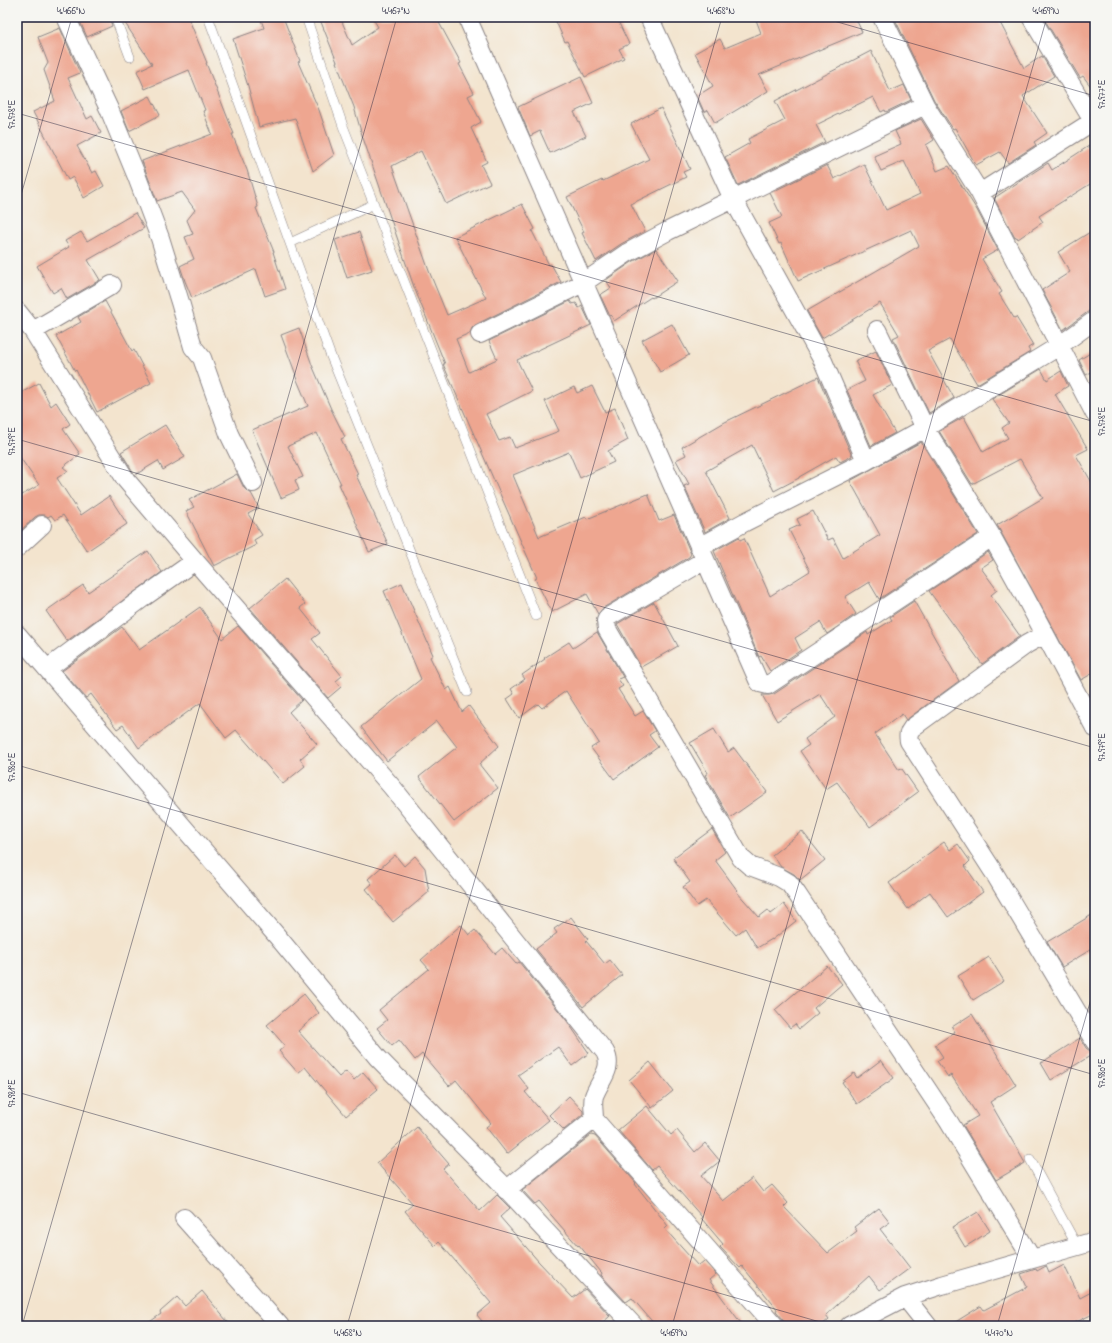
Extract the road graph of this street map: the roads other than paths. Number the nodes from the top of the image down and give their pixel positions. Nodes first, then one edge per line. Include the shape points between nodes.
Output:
1 (66, 17) edge
2 (116, 17) edge
3 (209, 17) edge
4 (306, 17) edge
5 (468, 17) edge
6 (649, 17) edge
7 (882, 17) edge
8 (1031, 17) edge
9 (130, 57) dead end
10 (925, 105) junction
11 (1094, 121) edge
12 (980, 193) junction
13 (733, 199) junction
14 (374, 204) junction
15 (290, 243) junction
16 (583, 283) junction
17 (112, 285) dead end
18 (17, 311) edge
19 (1095, 320) edge
20 (877, 330) dead end
21 (33, 331) junction
22 (480, 334) dead end
23 (1060, 346) junction
24 (1095, 414) edge
25 (925, 428) junction
26 (866, 461) junction
27 (254, 483) dead end
28 (42, 525) dead end
29 (992, 537) junction
30 (17, 548) edge
31 (702, 553) junction
32 (195, 561) junction
33 (536, 616) dead end
34 (17, 634) edge
35 (1045, 634) junction
36 (47, 669) junction
37 (467, 692) dead end
38 (1095, 728) edge
39 (1095, 1042) edge
40 (594, 1119) junction
41 (1030, 1159) dead end
42 (506, 1190) junction
43 (184, 1218) dead end
44 (1095, 1241) edge
45 (1077, 1246) junction
46 (1032, 1259) junction
47 (905, 1297) junction
48 (280, 1326) edge
49 (634, 1326) edge
50 (775, 1326) edge
51 (849, 1326) edge
52 (928, 1326) edge

1 - 27 street via 137,177 164,252 192,347 202,358 229,434
2 - 9 lane
3 - 15 lane
4 - 14 lane via 343,126
5 - 16 street
6 - 13 street
7 - 10 street
8 - 11 street
10 - 12 street
10 - 13 street
11 - 12 street
12 - 23 street
13 - 16 street via 627,253
13 - 26 street via 822,362
14 - 15 lane
14 - 33 lane
15 - 37 lane via 330,354
16 - 22 street
16 - 31 street
17 - 21 street
18 - 21 street
19 - 23 street
20 - 25 street
21 - 32 street via 126,480
23 - 24 street
23 - 25 street
25 - 26 street
25 - 29 street
26 - 31 street via 745,522
28 - 30 street
29 - 31 street via 768,685 758,680
29 - 35 street
31 - 46 street via 608,617 607,629 741,858 750,866 779,876 789,883 797,894 949,1122
32 - 36 street
32 - 40 street via 392,787 605,1052 608,1065 594,1096
34 - 36 street
35 - 38 street
35 - 39 street via 1027,644 912,728 908,737 993,871
36 - 42 street via 277,936 378,1058
40 - 42 street
40 - 50 street
41 - 45 lane
42 - 49 street
43 - 48 street
44 - 45 street
45 - 46 street
46 - 47 street
47 - 51 street
47 - 52 street

